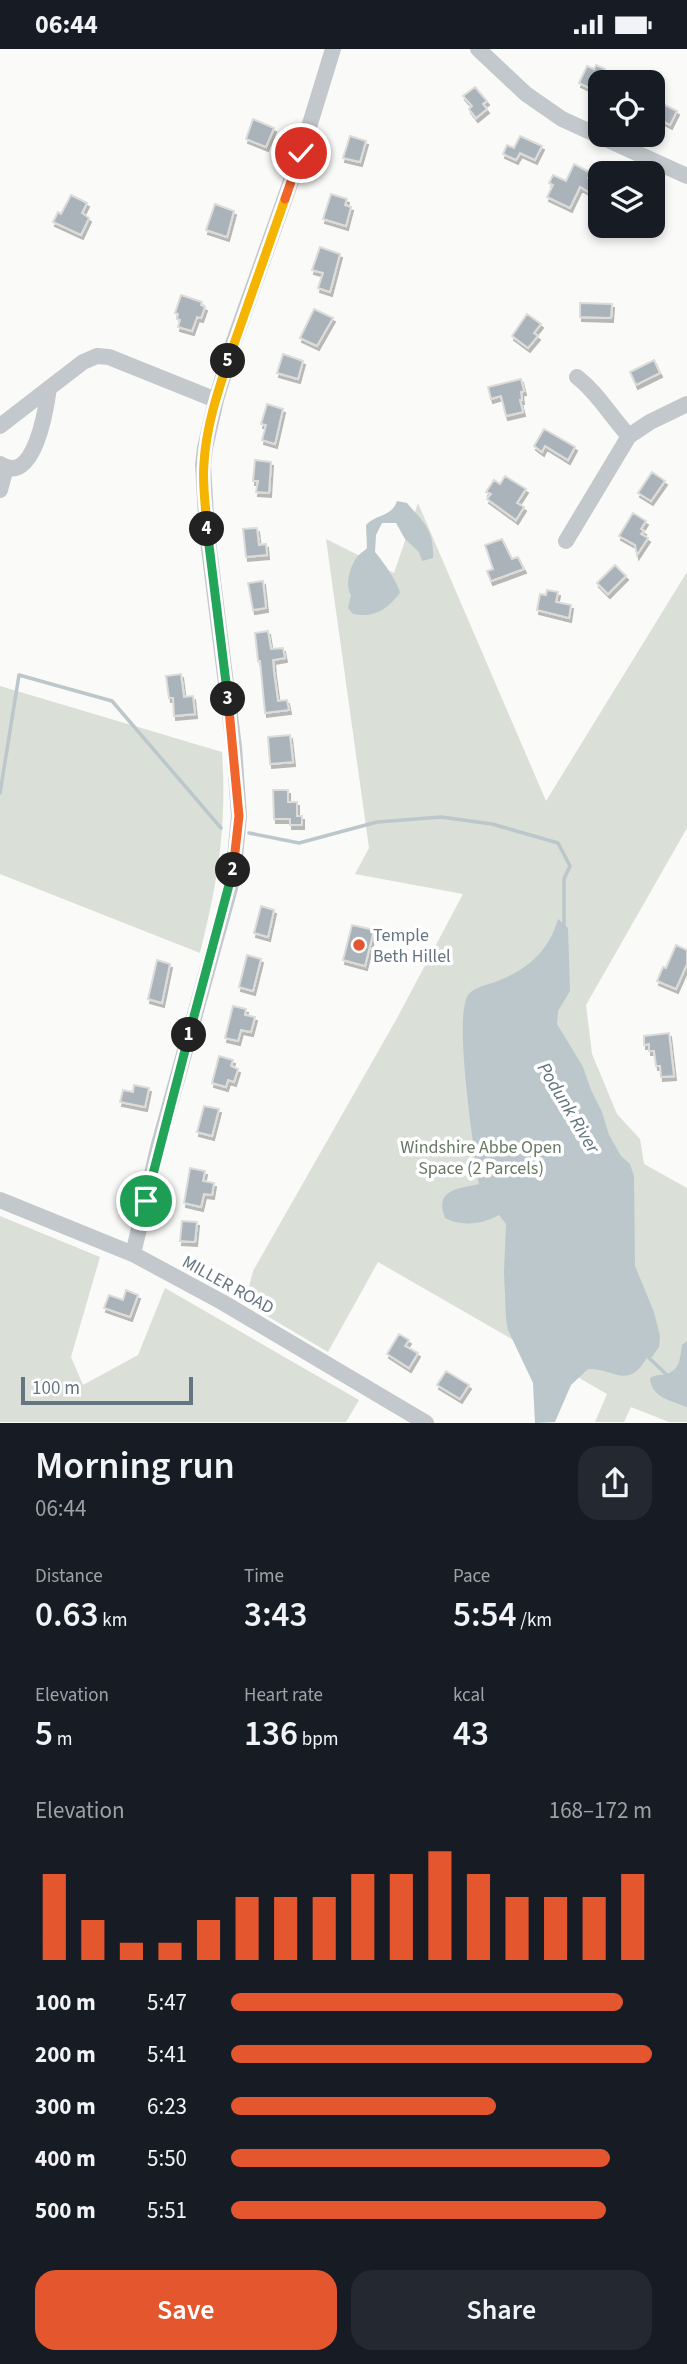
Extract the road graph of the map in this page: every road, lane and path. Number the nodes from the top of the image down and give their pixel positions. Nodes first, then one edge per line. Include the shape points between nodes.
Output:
1 (333, 49) edge
2 (478, 49) edge
3 (687, 176) edge
4 (577, 377) dead end
5 (49, 388) junction
6 (216, 400) junction
7 (687, 404) edge
8 (0, 426) edge
9 (629, 436) junction
10 (3, 466) edge
11 (0, 491) edge
12 (566, 541) dead end
13 (0, 1200) edge
14 (133, 1254) junction
15 (426, 1423) edge

1 - 6 street
2 - 3 street via 526,95 562,118
4 - 9 street via 592,388
5 - 6 street via 89,359 101,356
5 - 8 street
5 - 10 street via 29,458 17,469
6 - 14 street via 204,465 207,533 239,816 233,877
7 - 9 street
9 - 12 street
10 - 11 street
13 - 14 street, MILLER ROAD
14 - 15 street, MILLER ROAD

